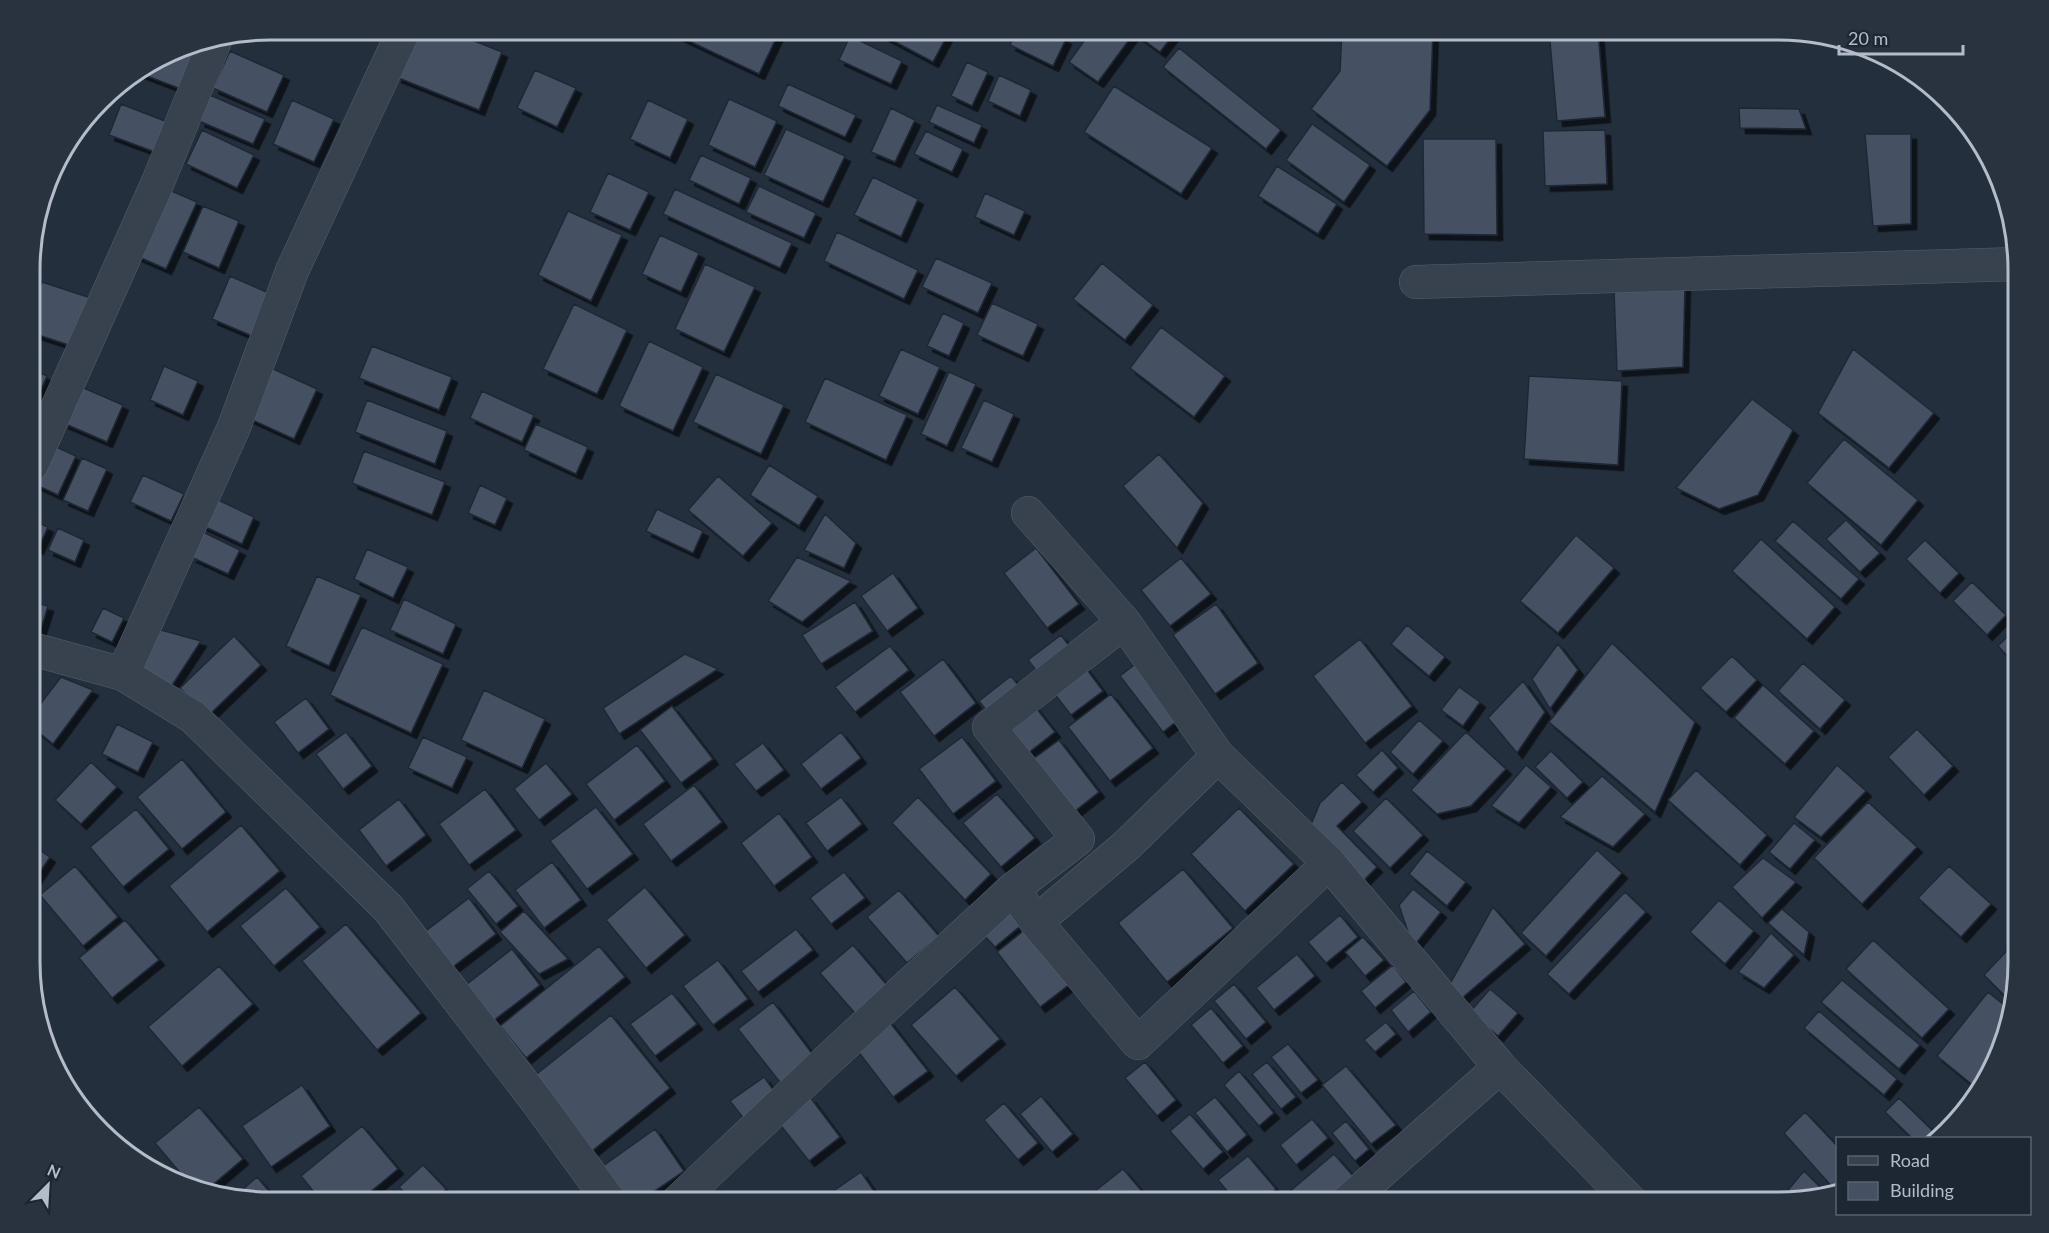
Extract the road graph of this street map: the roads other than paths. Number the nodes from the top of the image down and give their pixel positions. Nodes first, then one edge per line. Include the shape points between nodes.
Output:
1 (399, 40) edge
2 (212, 48) edge
3 (2008, 264) edge
4 (1416, 282) dead end
5 (40, 446) edge
6 (1028, 513) dead end
7 (1124, 622) junction
8 (40, 651) edge
9 (123, 674) junction
10 (1218, 756) junction
11 (1329, 863) junction
12 (1013, 890) junction
13 (1036, 922) junction
14 (1500, 1066) junction
15 (603, 1192) edge
16 (688, 1192) edge
17 (1358, 1192) edge
18 (1621, 1192) edge

1 - 9 street via 292,270 234,427
2 - 5 street via 158,182
3 - 4 street
6 - 7 street
7 - 10 street
7 - 12 street via 989,727 1078,840
8 - 9 street
9 - 15 street via 193,717 388,908
10 - 11 street
10 - 13 street via 1127,844
11 - 13 street via 1138,1044
11 - 14 street
12 - 13 street
12 - 16 street
14 - 17 street
14 - 18 street

